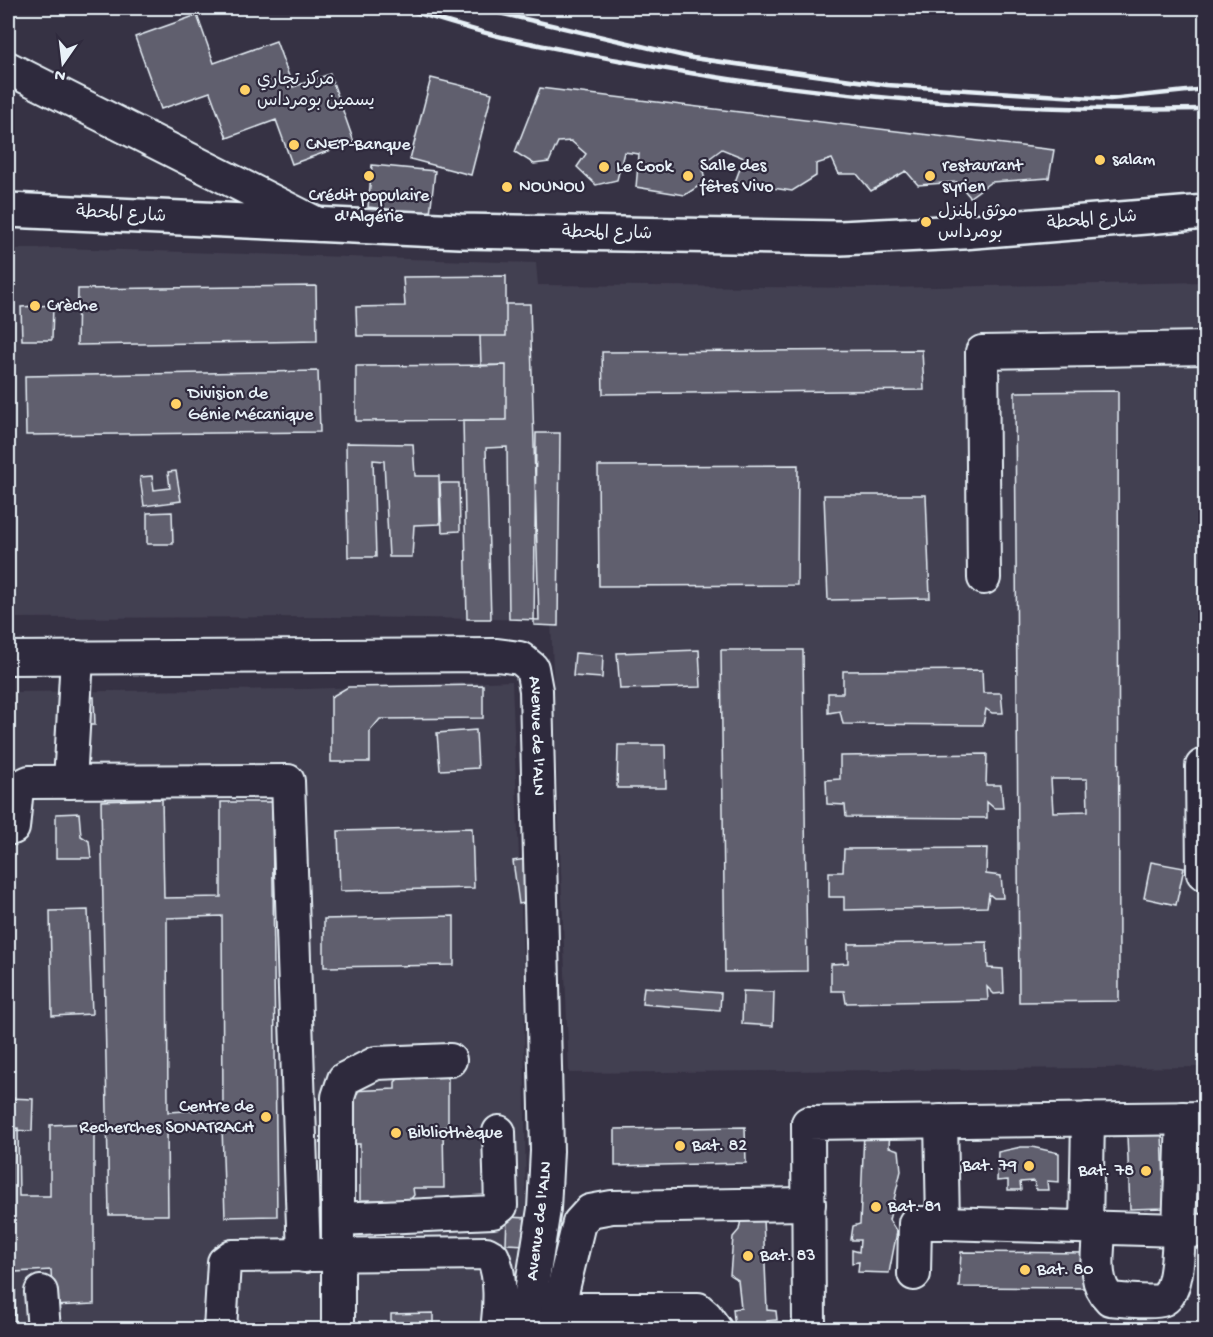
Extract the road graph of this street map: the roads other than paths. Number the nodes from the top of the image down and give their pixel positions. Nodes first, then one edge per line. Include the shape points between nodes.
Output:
1 (8, 68) edge
2 (8, 210) edge
3 (1206, 212) edge
4 (320, 225) junction
5 (1206, 348) edge
6 (984, 578) dead end
7 (77, 657) junction
8 (8, 658) edge
9 (1206, 766) edge
10 (70, 782) junction
11 (8, 828) edge
12 (1206, 873) edge
13 (450, 1060) dead end
14 (1194, 1118) edge
15 (1088, 1119) junction
16 (941, 1121) junction
17 (499, 1132) dead end
18 (809, 1203) junction
19 (338, 1219) junction
20 (943, 1223) junction
21 (1093, 1228) junction
22 (1192, 1231) edge
23 (338, 1255) junction
24 (304, 1256) junction
25 (914, 1274) dead end
26 (41, 1292) dead end
27 (555, 1319) edge
28 (44, 1329) edge
29 (220, 1329) edge
30 (338, 1329) edge
31 (497, 1329) edge
32 (525, 1329) edge
33 (716, 1329) edge
34 (809, 1329) edge

1 - 4 street
2 - 4 main road, شارع المحطة
3 - 4 main road, شارع المحطة via 840,238
5 - 6 street via 982,352
7 - 8 street, Avenue de l'ALN
7 - 10 street
7 - 32 street, Avenue de l'ALN via 497,655 520,658 532,668 536,690 548,1151 544,1209
9 - 12 street via 1202,766
10 - 11 street via 29,782 17,788 13,828
10 - 24 street via 288,781
13 - 19 street via 376,1063 344,1079 338,1096
14 - 15 street
14 - 22 street
15 - 16 street
15 - 21 street
16 - 18 street via 808,1123
16 - 20 street
17 - 19 street via 501,1206 493,1212
18 - 27 street via 612,1207 590,1211 579,1223
18 - 34 street
19 - 23 street
20 - 21 street
20 - 25 street via 915,1223
21 - 22 street
21 - 22 street via 1103,1292 1110,1299 1161,1301 1175,1283
23 - 24 street
23 - 30 street
23 - 31 street via 486,1253 493,1257 498,1270
24 - 29 street via 232,1256 224,1262
26 - 28 street
27 - 33 street via 698,1310

